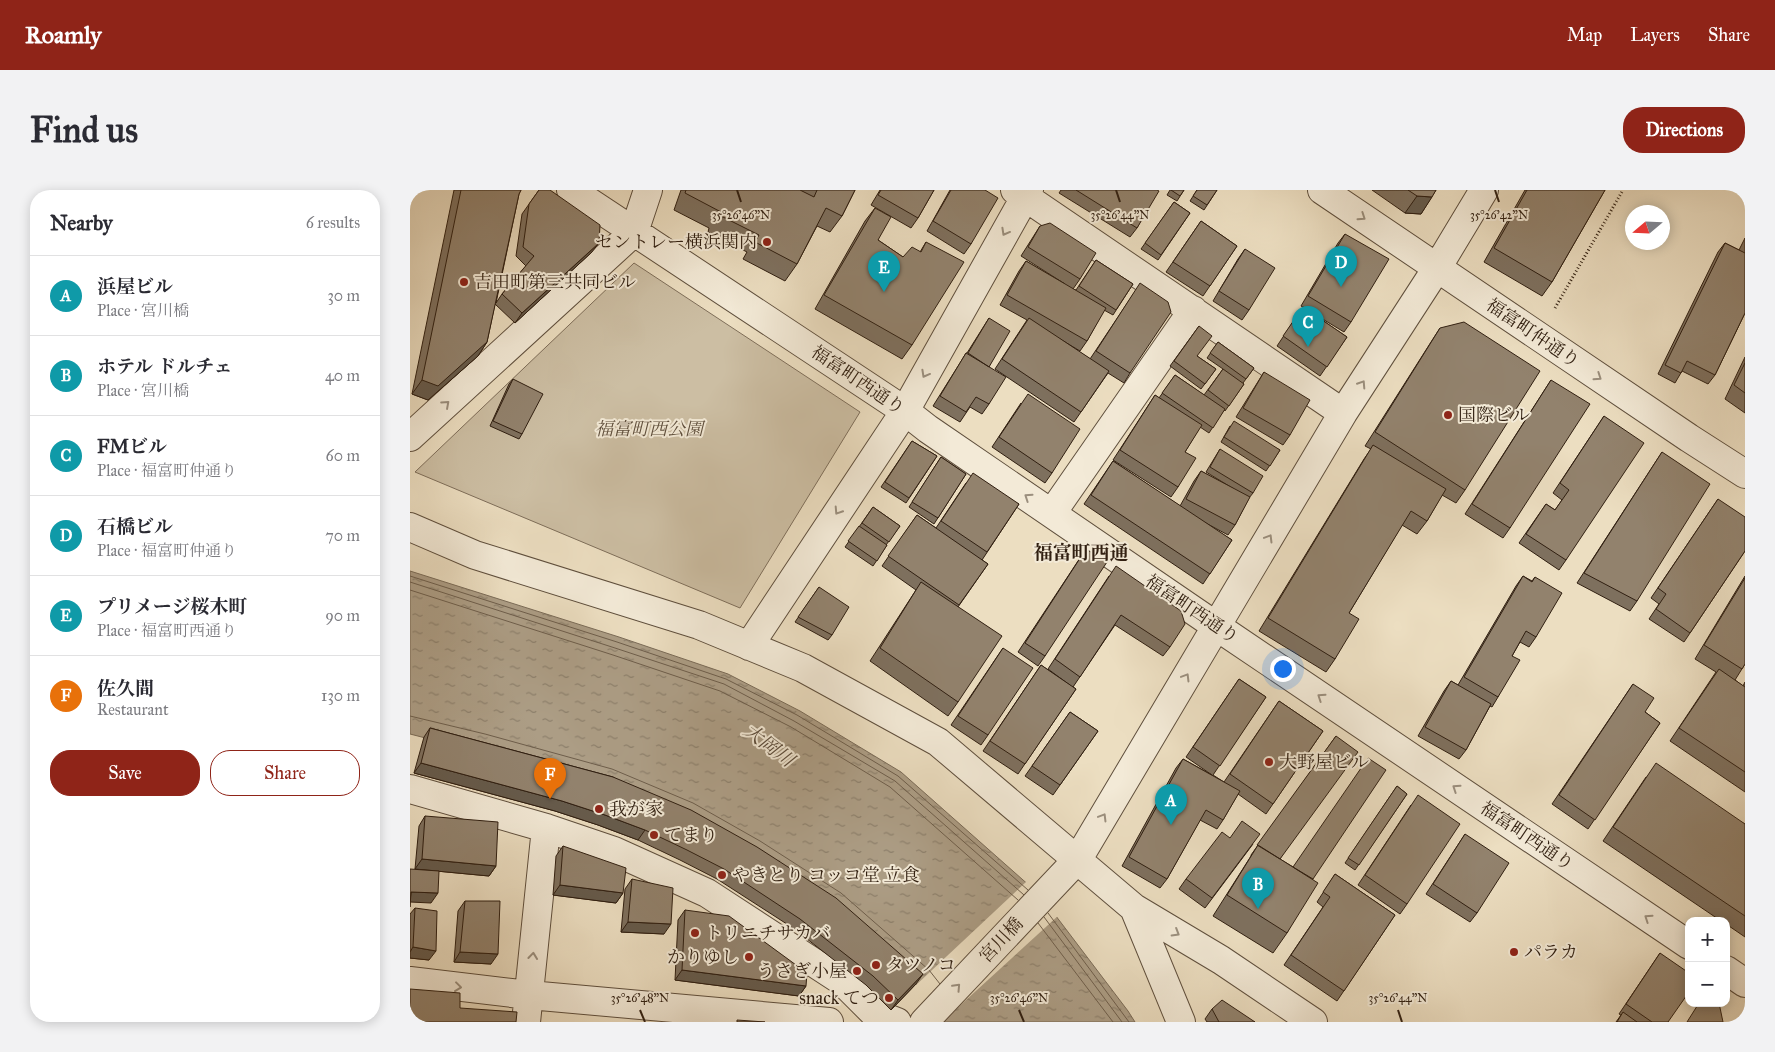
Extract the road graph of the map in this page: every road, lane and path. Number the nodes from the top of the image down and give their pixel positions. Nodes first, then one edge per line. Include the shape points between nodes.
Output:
1 (571, 190) edge
2 (648, 190) edge
3 (1322, 190) edge
4 (1484, 190) edge
5 (1623, 190) edge
6 (1023, 192) edge
7 (634, 232) junction
8 (1437, 268) junction
9 (1193, 310) junction
10 (1539, 337) junction
11 (905, 411) junction
12 (1343, 413) junction
13 (410, 437) edge
14 (1745, 474) edge
15 (1052, 513) junction
16 (410, 527) edge
17 (1216, 626) junction
18 (750, 646) junction
19 (410, 789) edge
20 (546, 828) junction
21 (1078, 859) junction
22 (1134, 908) junction
23 (1685, 942) edge
24 (1730, 973) edge
25 (410, 981) edge
26 (1745, 983) edge
27 (529, 995) junction
28 (714, 1017) edge
29 (526, 1022) edge
30 (829, 1022) edge
31 (897, 1022) edge
32 (924, 1022) edge
33 (1181, 1022) edge
34 (1313, 1022) edge

1 - 7 street, 福富町西通り
2 - 7 street
3 -> 8 street, 福富町仲通り
4 - 8 street, 宮川橋
5 - 10 path
6 - 9 street
6 -> 11 street
7 - 11 street, 福富町西通り
13 -> 7 street
8 - 10 street, 福富町仲通り
12 -> 8 street, 宮川橋
9 - 12 street
9 - 15 street
10 -> 14 street, 福富町仲通り
15 -> 11 street, 福富町西通り
11 -> 18 street
17 -> 12 street, 宮川橋
15 - 17 street, 福富町西通り
16 - 18 street via 474,555 699,625
21 -> 17 street, 宮川橋
23 -> 17 street, 福富町西通り
18 - 21 street via 803,668 938,742
19 - 20 street
27 -> 20 street
20 - 31 street via 614,850 707,893 842,981 874,1013
21 - 22 street
32 -> 21 street, 宮川橋
22 - 33 street
22 -> 34 street via 1221,960
24 - 26 street
25 -> 27 street
27 - 28 street
27 - 29 street
28 - 30 street

